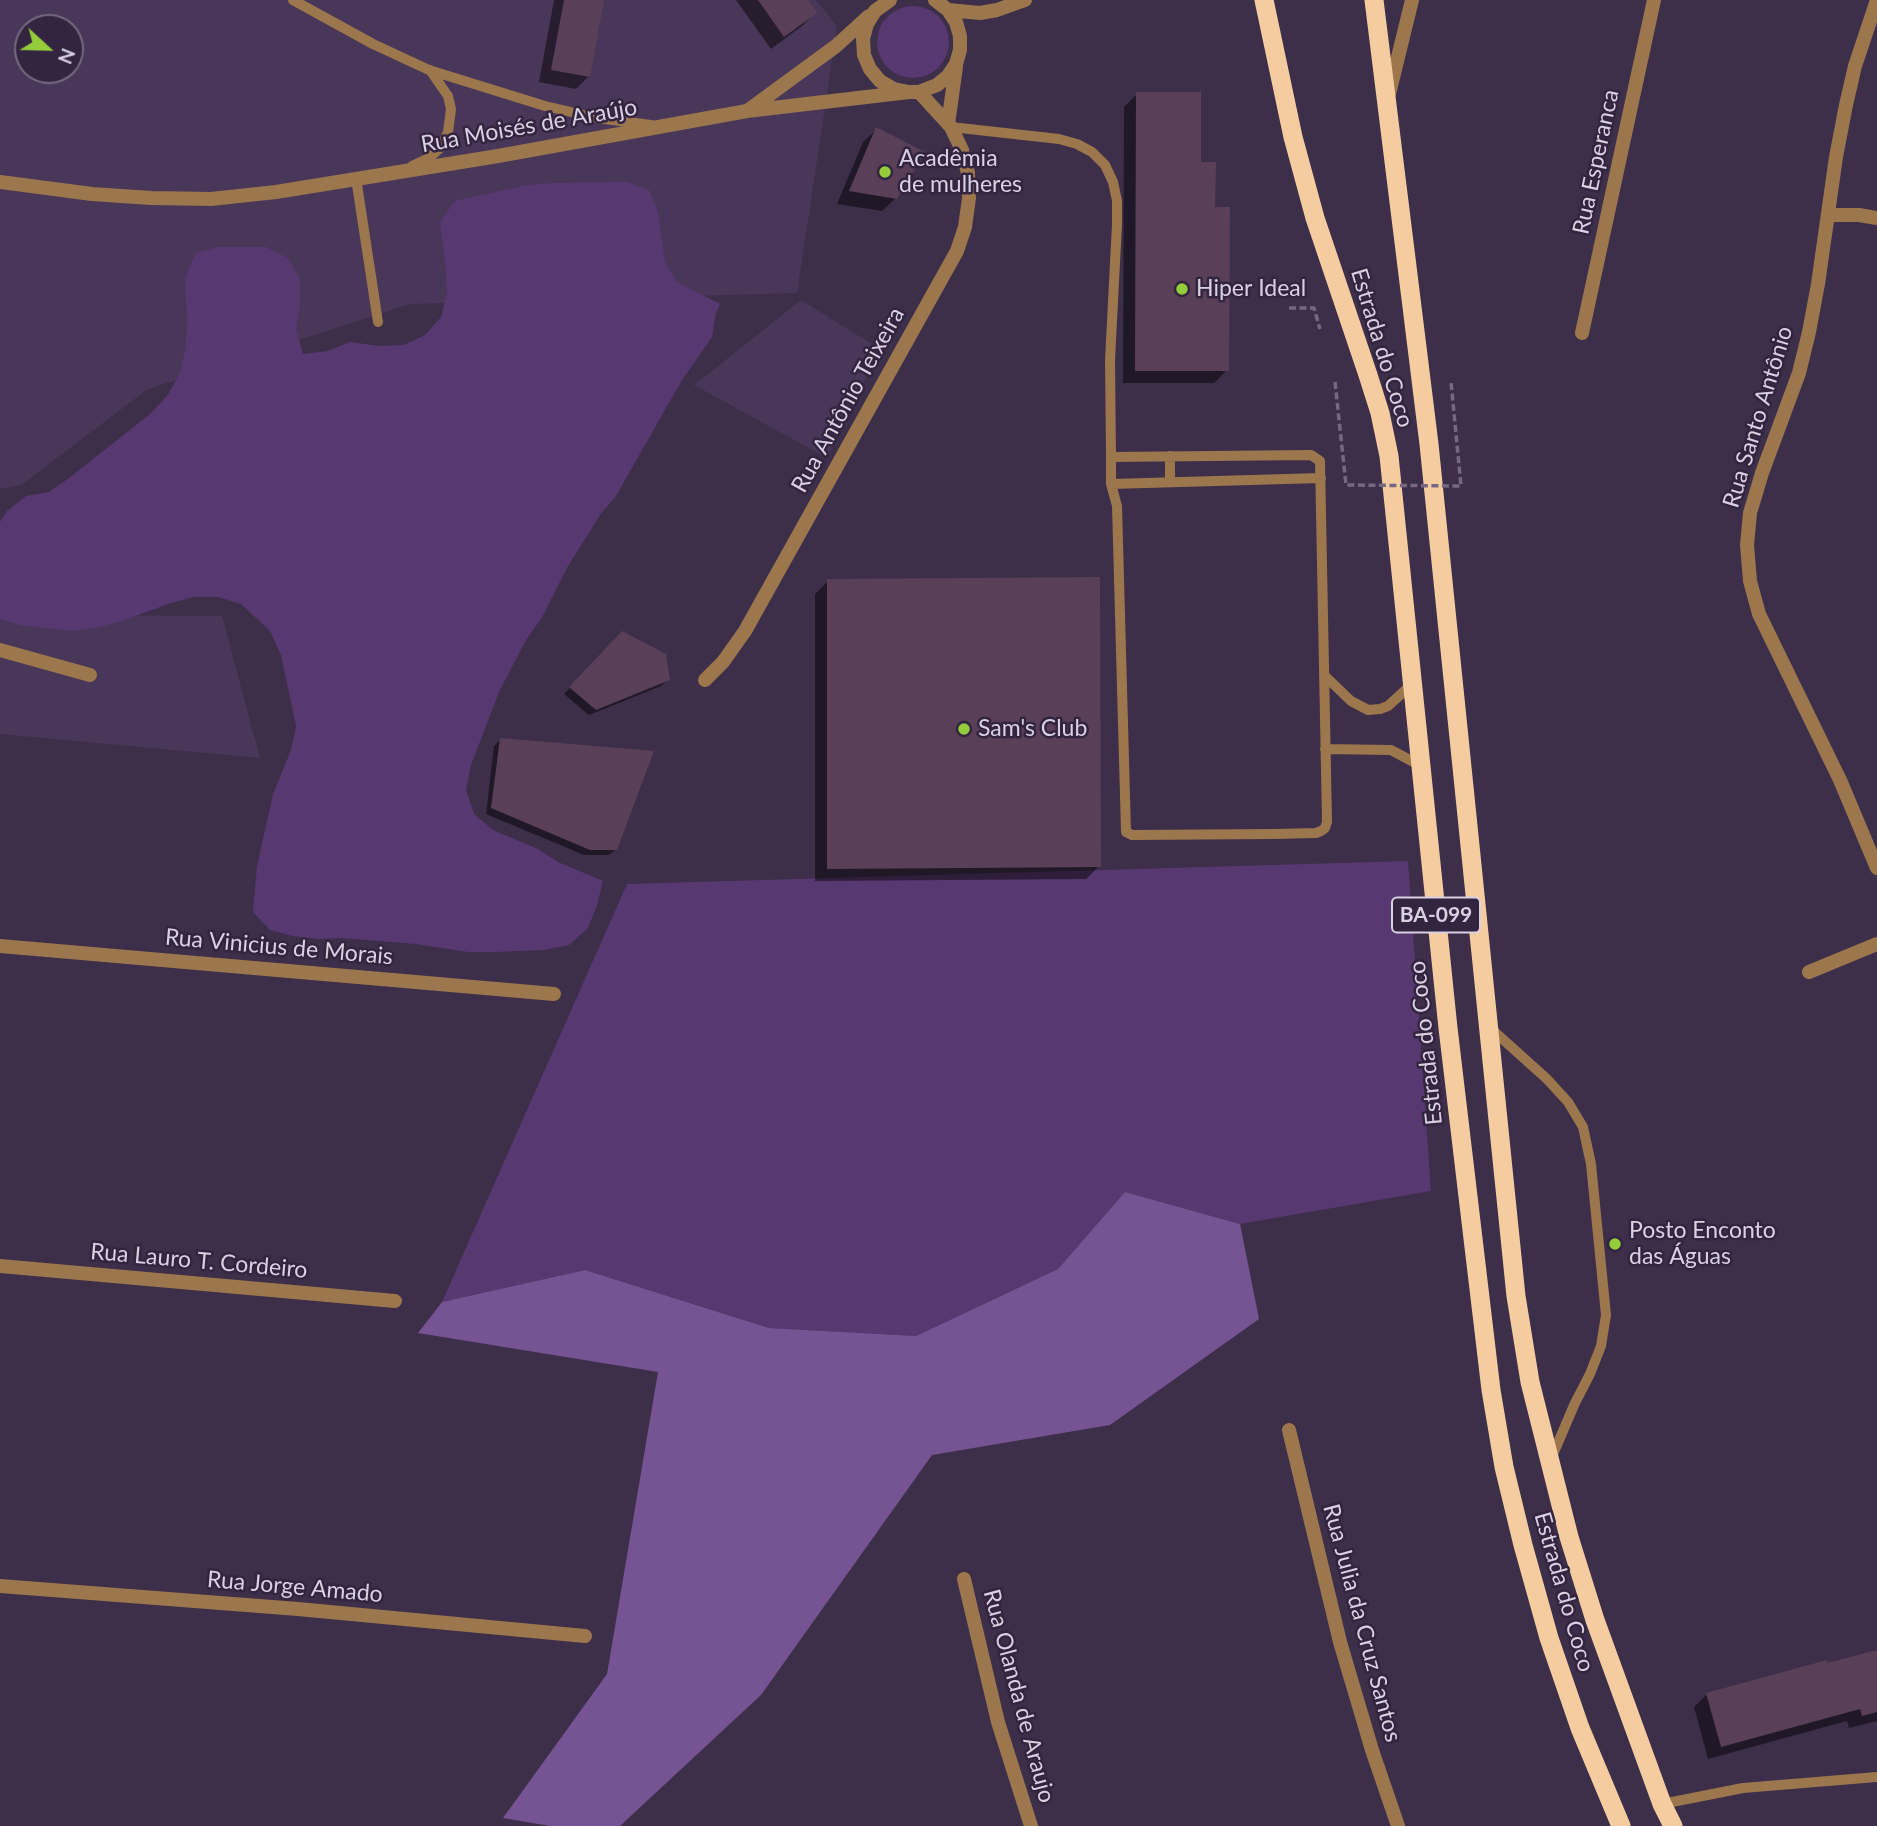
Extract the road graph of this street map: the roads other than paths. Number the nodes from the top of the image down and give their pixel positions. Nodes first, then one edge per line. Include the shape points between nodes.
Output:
1 (293, 0) edge
2 (1025, 0) edge
3 (1264, 0) edge
4 (1374, 0) edge
5 (1412, 0) edge
6 (1654, 0) edge
7 (1877, 0) edge
8 (883, 4) edge
9 (944, 5) edge
10 (956, 64) junction
11 (429, 69) junction
12 (914, 92) junction
13 (1387, 99) junction
14 (747, 111) junction
15 (949, 126) junction
16 (662, 127) junction
17 (403, 170) junction
18 (356, 178) junction
19 (0, 182) edge
20 (1829, 215) junction
21 (1877, 218) edge
22 (378, 322) dead end
23 (1582, 333) dead end
24 (1170, 456) junction
25 (1219, 456) junction
26 (1267, 456) junction
27 (1111, 457) junction
28 (1321, 478) junction
29 (1267, 479) junction
30 (1219, 480) junction
31 (1170, 481) junction
32 (1111, 484) junction
33 (0, 650) edge
34 (1324, 675) junction
35 (90, 676) dead end
36 (705, 680) dead end
37 (1412, 684) junction
38 (1325, 749) junction
39 (1421, 766) junction
40 (1877, 868) edge
41 (1877, 944) edge
42 (0, 946) edge
43 (1810, 972) dead end
44 (554, 994) dead end
45 (1488, 1026) junction
46 (0, 1266) edge
47 (395, 1301) dead end
48 (1289, 1430) dead end
49 (1551, 1459) junction
50 (964, 1578) dead end
51 (0, 1586) edge
52 (585, 1636) dead end
53 (1877, 1777) edge
54 (1662, 1804) junction
55 (1031, 1826) edge
56 (1398, 1826) edge
57 (1621, 1826) edge
58 (1673, 1826) edge

1 - 11 lane
2 - 9 street via 980,13
3 - 37 highway, Estrada do Coco / BA-099 via 1315,218 1380,413 1389,456
4 - 13 highway, Estrada do Coco / BA-099
5 - 13 street
6 - 23 street, Rua Esperanca
7 - 20 street, Rua Santo Antônio via 1854,66
8 - 12 street via 867,24 864,55 880,82
8 - 14 street via 836,46
9 - 10 street, Rua Antônio Teixeira via 960,36
10 - 12 street via 937,85
10 - 15 street, Rua Antônio Teixeira
11 - 16 lane via 545,106
11 - 17 lane via 448,96 448,132 429,158
12 - 14 street, Rua Moisés de Araújo
12 - 15 street, Rua Antônio Teixeira
13 - 45 highway, Estrada do Coco / BA-099 via 1429,444
14 - 16 street, Rua Moisés de Araújo
15 - 27 lane via 1077,144 1105,165 1113,181 1117,224
15 - 36 street, Rua Antônio Teixeira via 968,173 965,228 957,251 745,631
16 - 17 street, Rua Moisés de Araújo
17 - 18 street, Rua Moisés de Araújo
18 - 19 street, Rua Moisés de Araújo via 211,199 92,194
18 - 22 lane
20 - 21 street
20 - 40 street, Rua Santo Antônio via 1802,359 1750,513 1747,545 1759,614 1840,780
24 - 25 lane
24 - 27 lane
24 - 31 lane
25 - 26 lane
25 - 30 lane
26 - 28 lane via 1316,457
26 - 29 lane
27 - 32 lane
28 - 29 lane
28 - 34 lane
29 - 30 lane
30 - 31 lane
31 - 32 lane
32 - 38 lane via 1117,506 1126,832 1321,831 1327,822
33 - 35 street
34 - 37 lane via 1351,701 1368,710 1388,706
34 - 38 lane
37 - 39 highway, Estrada do Coco / BA-099
38 - 39 lane via 1391,750
39 - 57 highway, Estrada do Coco / BA-099 via 1479,1298 1504,1467 1549,1638
41 - 43 street
42 - 44 street, Rua Vinicius de Morais
45 - 49 highway, Estrada do Coco / BA-099 via 1516,1296
45 - 49 lane via 1568,1102 1583,1127 1591,1164 1606,1315 1601,1346
46 - 47 street, Rua Lauro T. Cordeiro
48 - 56 street, Rua Julia da Cruz Santos via 1340,1642
49 - 54 highway, Estrada do Coco / BA-099 via 1595,1620
50 - 55 street, Rua Olanda de Araujo via 998,1722
51 - 52 street, Rua Jorge Amado
53 - 54 lane via 1743,1788
54 - 58 highway, Estrada do Coco / BA-099

